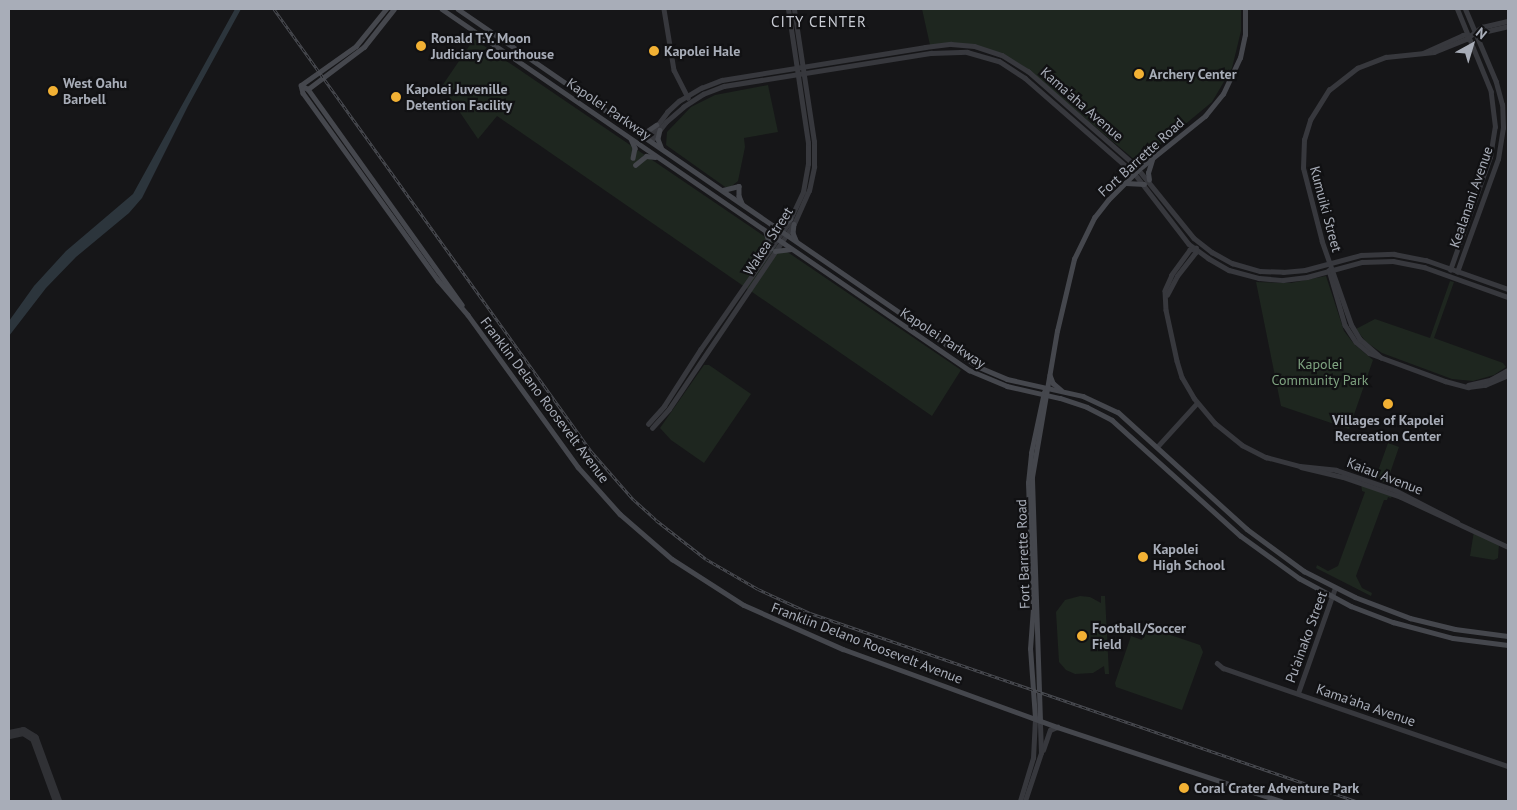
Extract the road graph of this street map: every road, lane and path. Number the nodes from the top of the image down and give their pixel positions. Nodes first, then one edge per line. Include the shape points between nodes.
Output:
1 (386, 9) edge
2 (394, 9) edge
3 (442, 9) edge
4 (458, 9) edge
5 (664, 9) edge
6 (788, 9) edge
7 (794, 9) edge
8 (1245, 9) edge
9 (1457, 9) edge
10 (1465, 9) edge
11 (1508, 21) edge
12 (1508, 26) edge
13 (371, 30) junction
14 (1475, 32) junction
15 (376, 34) junction
16 (1469, 35) junction
17 (802, 56) junction
18 (528, 57) junction
19 (795, 57) junction
20 (523, 64) junction
21 (815, 65) junction
22 (803, 67) junction
23 (797, 68) junction
24 (786, 69) junction
25 (814, 71) junction
26 (804, 73) junction
27 (798, 74) junction
28 (786, 76) junction
29 (806, 84) junction
30 (301, 85) junction
31 (800, 87) junction
32 (308, 89) junction
33 (687, 95) junction
34 (690, 101) junction
35 (656, 125) junction
36 (660, 130) junction
37 (635, 131) junction
38 (630, 138) junction
39 (649, 140) junction
40 (644, 147) junction
41 (661, 148) junction
42 (658, 157) junction
43 (633, 158) dead end
44 (1152, 159) junction
45 (635, 165) dead end
46 (1139, 170) junction
47 (1135, 174) junction
48 (1149, 180) junction
49 (1125, 183) junction
50 (1144, 184) junction
51 (722, 190) junction
52 (732, 197) junction
53 (727, 204) junction
54 (743, 205) junction
55 (790, 219) junction
56 (772, 224) junction
57 (794, 224) junction
58 (766, 231) junction
59 (785, 233) junction
60 (779, 240) junction
61 (797, 241) junction
62 (1200, 243) junction
63 (1195, 249) junction
64 (773, 250) junction
65 (793, 250) junction
66 (1329, 263) junction
67 (1451, 269) junction
68 (1331, 270) junction
69 (1458, 271) junction
70 (1448, 276) junction
71 (1455, 278) junction
72 (1508, 289) edge
73 (1508, 297) edge
74 (468, 315) junction
75 (1508, 370) edge
76 (1049, 373) junction
77 (1508, 375) edge
78 (1462, 385) junction
79 (1046, 388) junction
80 (1065, 392) junction
81 (1045, 394) junction
82 (1060, 398) junction
83 (1197, 403) junction
84 (1042, 416) junction
85 (648, 424) dead end
86 (652, 428) dead end
87 (1157, 447) junction
88 (1151, 454) junction
89 (1508, 547) edge
90 (1336, 588) junction
91 (1332, 596) junction
92 (1508, 636) edge
93 (1508, 645) edge
94 (1217, 663) dead end
95 (1298, 693) junction
96 (1034, 706) junction
97 (1026, 715) junction
98 (1035, 718) junction
99 (1040, 721) junction
100 (1057, 727) junction
101 (1039, 760) junction
102 (1508, 766) edge
103 (1020, 801) edge
104 (1025, 801) edge
105 (1281, 801) edge

1 - 13 main road
2 - 15 main road
3 - 20 main road, Kapolei Parkway
4 - 18 main road, Kapolei Parkway
5 - 33 street via 674,70
6 - 19 street, Wakea Street
7 - 17 street, Wakea Street
8 - 44 main road, Fort Barrette Road via 1245,35 1240,58 1223,94 1205,116
9 - 16 street, Kealanani Avenue
10 - 14 street, Kealanani Avenue
11 - 14 street via 1488,25
12 - 14 street
13 - 15 main road
13 - 30 main road via 356,46
14 - 16 street, Kumuiki Street
14 - 69 street, Kealanani Avenue via 1498,90 1503,128 1498,159
15 - 32 main road via 359,52
16 - 66 street, Kumuiki Street via 1466,40 1442,49 1386,57 1351,72 1329,90 1310,120 1303,147 1304,175
16 - 67 street, Kealanani Avenue via 1491,92 1495,135
17 - 21 street
17 - 22 street, Wakea Street
18 - 20 main road
18 - 37 main road, Kapolei Parkway
19 - 23 street, Wakea Street
19 - 24 street
20 - 38 main road, Kapolei Parkway
21 - 22 street, Kama'aha Avenue
21 - 46 street, Kama'aha Avenue via 944,45 989,50 1028,71
22 - 23 street, Kama'aha Avenue
22 - 26 street, Wakea Street
23 - 24 street, Kama'aha Avenue
23 - 27 street, Wakea Street
24 - 33 street, Kama'aha Avenue via 722,80
25 - 26 street, Kama'aha Avenue
25 - 29 street
25 - 47 street, Kama'aha Avenue via 943,52 967,52 988,57 1025,78
26 - 27 street, Kama'aha Avenue
26 - 29 street, Wakea Street
27 - 28 street, Kama'aha Avenue
27 - 31 street, Wakea Street
28 - 31 street via 794,79
28 - 34 street, Kama'aha Avenue via 724,86
29 - 57 street, Wakea Street via 814,167 807,197
30 - 32 main road, Franklin Delano Roosevelt Avenue
30 - 74 main road, Franklin Delano Roosevelt Avenue via 303,93 438,280
31 - 55 street, Wakea Street via 809,158 803,192
32 - 74 main road, Franklin Delano Roosevelt Avenue
33 - 34 street
33 - 35 street, Kama'aha Avenue
34 - 36 street, Kama'aha Avenue
35 - 37 main road via 647,131
35 - 39 street, Kama'aha Avenue
36 - 39 street, Kama'aha Avenue
36 - 41 main road
37 - 39 main road, Kapolei Parkway
38 - 40 main road, Kapolei Parkway
38 - 43 main road via 635,148
39 - 40 main road
39 - 41 main road, Kapolei Parkway
40 - 42 main road, Kapolei Parkway
41 - 51 main road, Kapolei Parkway
42 - 45 main road via 646,156
42 - 53 main road, Kapolei Parkway
44 - 46 main road, Fort Barrette Road
44 - 48 main road
46 - 47 main road, Fort Barrette Road
46 - 48 street, Kama'aha Avenue
47 - 49 main road, Fort Barrette Road
47 - 50 street, Kama'aha Avenue
48 - 62 street, Kama'aha Avenue via 1184,228
49 - 50 main road
49 - 76 main road, Fort Barrette Road via 1094,218 1074,259
50 - 63 street, Kama'aha Avenue via 1178,232
51 - 52 main road, Kapolei Parkway
51 - 54 main road via 739,186
52 - 53 main road
52 - 54 main road, Kapolei Parkway
53 - 58 main road, Kapolei Parkway
54 - 56 main road, Kapolei Parkway
55 - 56 main road
55 - 59 street, Wakea Street
56 - 59 main road, Kapolei Parkway
57 - 59 street, Wakea Street
57 - 61 main road via 793,233
58 - 60 main road, Kapolei Parkway
58 - 64 main road
59 - 60 street, Wakea Street
59 - 61 main road, Kapolei Parkway
60 - 64 street, Wakea Street
60 - 65 main road, Kapolei Parkway
61 - 79 main road, Kapolei Parkway via 979,367 1007,380
62 - 63 street, Kaiau Avenue
62 - 66 street, Kama'aha Avenue via 1232,263 1260,271 1290,272
63 - 68 street, Kama'aha Avenue via 1222,266 1259,278 1291,279
63 - 83 street, Kaiau Avenue via 1166,295 1166,310 1177,361
64 - 65 main road
64 - 85 street, Wakea Street via 744,286 663,408
64 - 86 street, Wakea Street via 670,409
65 - 81 main road, Kapolei Parkway via 968,370 1001,384
66 - 67 street, Kama'aha Avenue via 1361,255 1388,254 1418,258
66 - 68 street
67 - 69 street, Kama'aha Avenue
67 - 70 street, Kealanani Avenue
68 - 70 street, Kama'aha Avenue via 1362,262 1392,261
68 - 78 street via 1342,316 1350,334 1365,350
69 - 71 street, Kealanani Avenue
69 - 72 street, Kama'aha Avenue
70 - 71 street, Kama'aha Avenue
71 - 73 street, Kama'aha Avenue
74 - 97 main road, Franklin Delano Roosevelt Avenue via 594,487 632,525 679,564 731,598 800,632
75 - 78 street via 1490,380
76 - 79 main road, Fort Barrette Road
76 - 80 main road via 1053,383
77 - 78 street via 1485,385
79 - 80 main road, Kapolei Parkway
79 - 81 main road, Fort Barrette Road
80 - 87 main road, Kapolei Parkway via 1090,398 1111,408
81 - 82 main road, Kapolei Parkway
81 - 84 main road, Fort Barrette Road
81 - 96 main road, Fort Barrette Road via 1031,453 1028,483 1033,603 1030,654
82 - 84 main road via 1049,401
82 - 88 main road, Kapolei Parkway via 1107,416
83 - 87 street
83 - 89 street, Kaiau Avenue via 1220,429 1242,445 1274,460 1343,477 1397,496
84 - 99 main road, Fort Barrette Road via 1032,489
87 - 88 main road
87 - 90 main road, Kapolei Parkway via 1258,538 1292,563
88 - 91 main road, Kapolei Parkway via 1252,545 1293,575
90 - 91 street, Pu'ainako Street
90 - 92 main road, Kapolei Parkway via 1418,620
91 - 93 main road, Kapolei Parkway via 1378,617 1423,631
91 - 95 street, Pu'ainako Street
94 - 95 street, Kama'aha Avenue via 1223,668
95 - 102 street, Kama'aha Avenue
96 - 97 main road
96 - 98 main road, Fort Barrette Road
97 - 98 main road, Franklin Delano Roosevelt Avenue
98 - 99 main road, Franklin Delano Roosevelt Avenue
98 - 103 street via 1033,758
99 - 100 main road, Franklin Delano Roosevelt Avenue
99 - 101 street via 1042,745
100 - 101 street via 1049,732
100 - 105 main road, Franklin Delano Roosevelt Avenue
101 - 104 street

